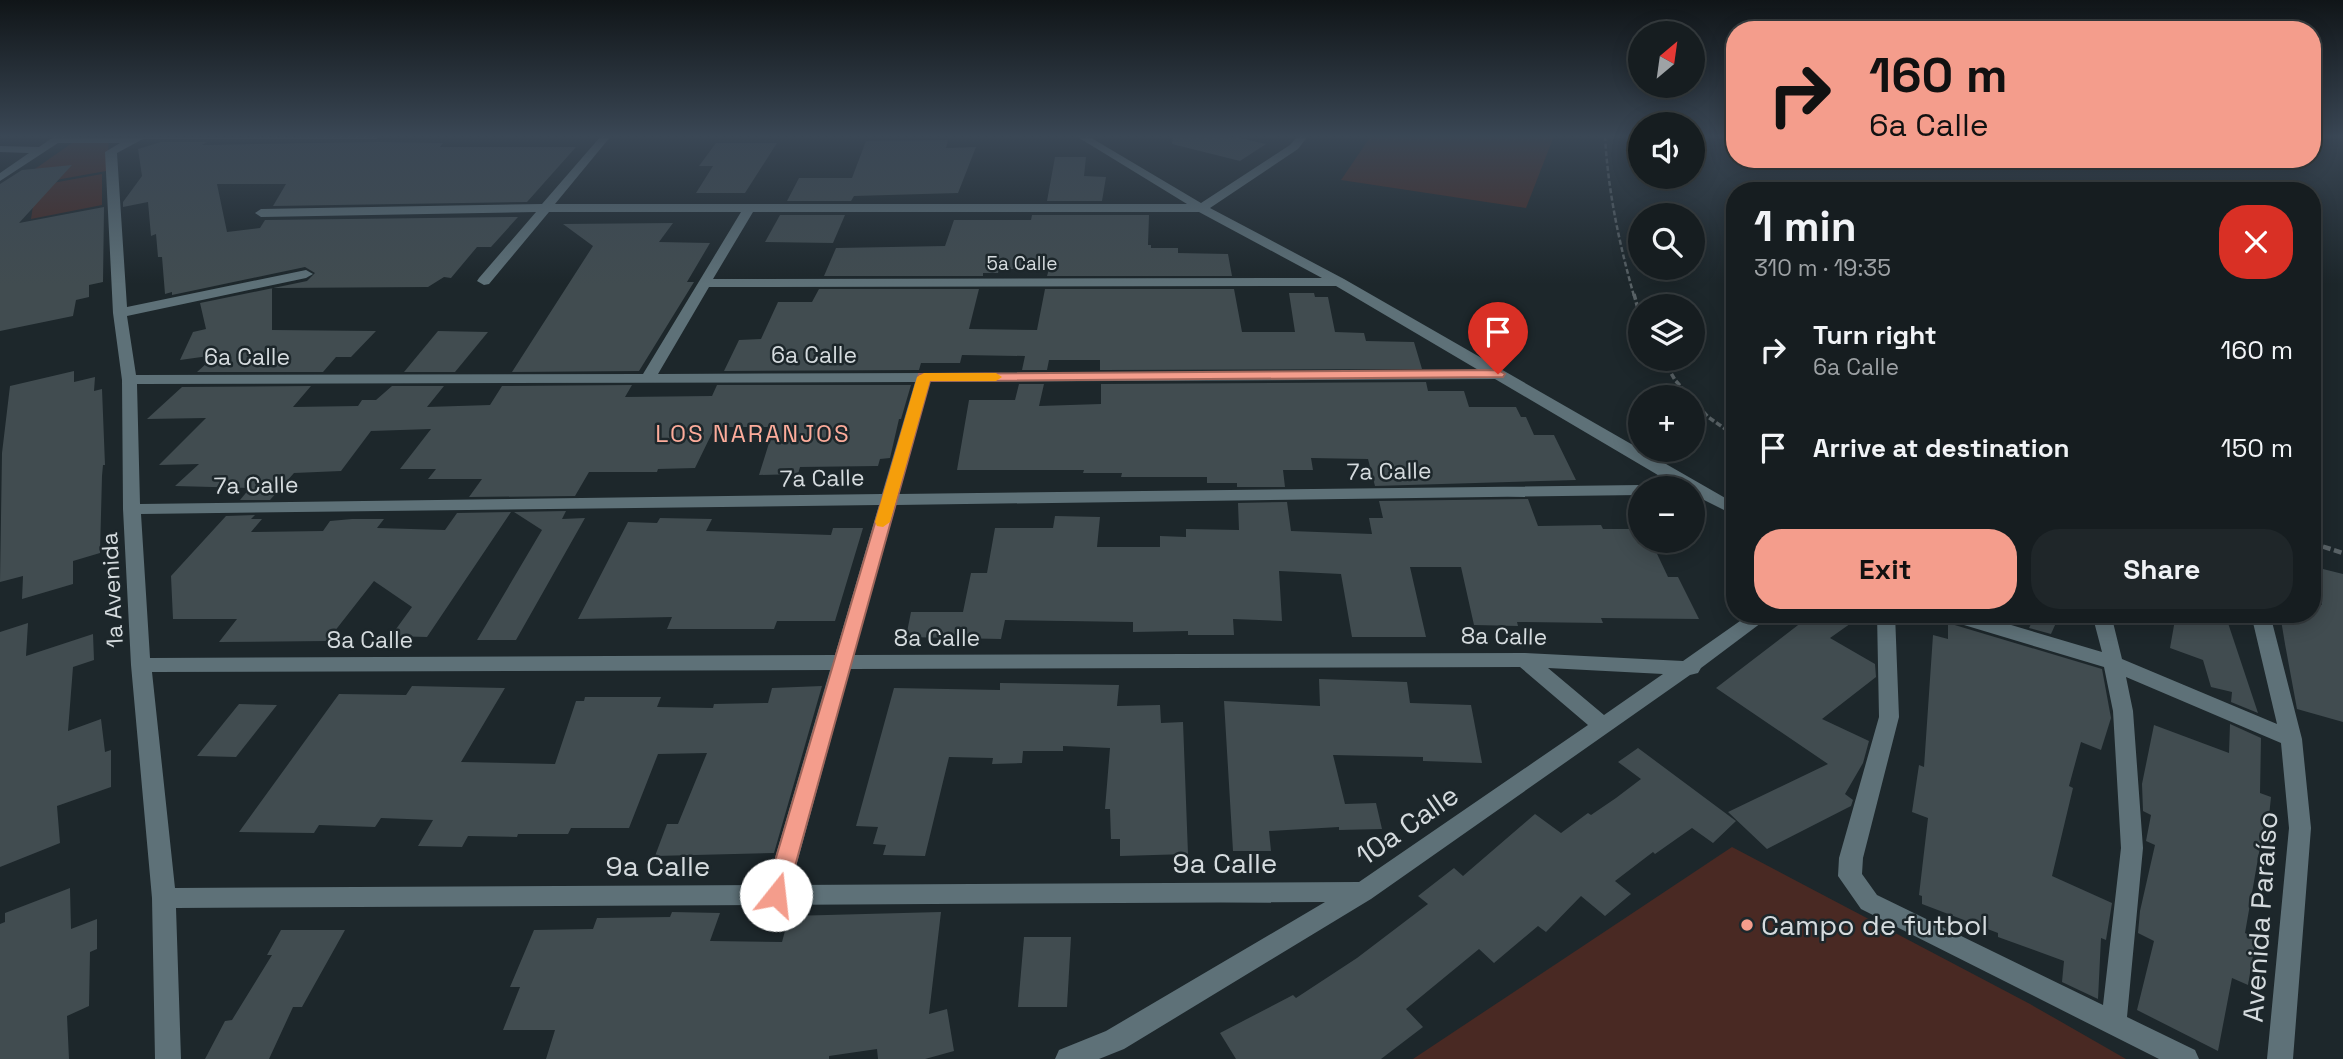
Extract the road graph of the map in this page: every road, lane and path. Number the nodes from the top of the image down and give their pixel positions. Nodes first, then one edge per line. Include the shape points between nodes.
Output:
1 (113, 185) edge
2 (564, 185) edge
3 (1164, 185) edge
4 (1235, 185) edge
5 (1610, 185) edge
6 (545, 208) junction
7 (749, 208) junction
8 (1200, 208) junction
9 (261, 213) dead end
10 (306, 274) dead end
11 (484, 281) dead end
12 (1339, 282) junction
13 (705, 283) junction
14 (1634, 294) edge
15 (120, 313) junction
16 (1498, 374) junction
17 (924, 377) junction
18 (648, 379) junction
19 (129, 380) junction
20 (1705, 414) edge
21 (1726, 429) edge
22 (1672, 476) edge
23 (1628, 490) edge
24 (1705, 494) edge
25 (889, 500) junction
26 (1726, 506) edge
27 (132, 509) junction
28 (2321, 546) edge
29 (2343, 553) edge
30 (1753, 623) edge
31 (1886, 623) edge
32 (1981, 623) edge
33 (2103, 623) edge
34 (2262, 623) edge
35 (1525, 660) junction
36 (842, 663) junction
37 (2113, 663) junction
38 (141, 665) junction
39 (1691, 668) junction
40 (1602, 725) junction
41 (2291, 739) junction
42 (1363, 892) junction
43 (776, 895) junction
44 (164, 898) junction
45 (2115, 1021) junction
46 (168, 1059) edge
47 (1068, 1059) edge
48 (2186, 1059) edge
49 (2280, 1059) edge

1 - 15 street, 1a Avenida
2 - 6 street
3 - 8 street
4 - 8 street
5 - 14 path
6 - 7 street
6 - 9 street
6 - 11 street
7 - 8 street
7 - 13 street
8 - 12 street
10 - 15 street
12 - 13 street, 5a Calle
12 - 16 street
13 - 18 street
15 - 19 street, 1a Avenida
16 - 17 street, 6a Calle
16 - 22 street
17 - 18 street, 6a Calle
17 - 25 street
18 - 19 street, 6a Calle
19 - 27 street, 1a Avenida
20 - 21 path
23 - 25 street, 7a Calle
24 - 26 street
25 - 27 street, 7a Calle
25 - 36 street
27 - 38 street, 1a Avenida
28 - 29 path
30 - 39 street, 10a Calle
31 - 45 street via 1889,717 1850,876 1869,902
32 - 37 street
33 - 37 street
34 - 41 street, Avenida Paraíso
35 - 36 street, 8a Calle
35 - 39 street, 8a Calle
35 - 40 street
36 - 38 street, 8a Calle
36 - 43 street
37 - 41 street
37 - 45 street via 2123,712 2132,848
38 - 44 street, 1a Avenida
39 - 40 street, 10a Calle
40 - 42 street, 10a Calle
41 - 49 street, Avenida Paraíso via 2300,828
42 - 43 street, 9a Calle
42 - 47 street, 10a Calle via 1115,1040
43 - 44 street, 9a Calle
44 - 46 street, 1a Avenida
45 - 48 street

